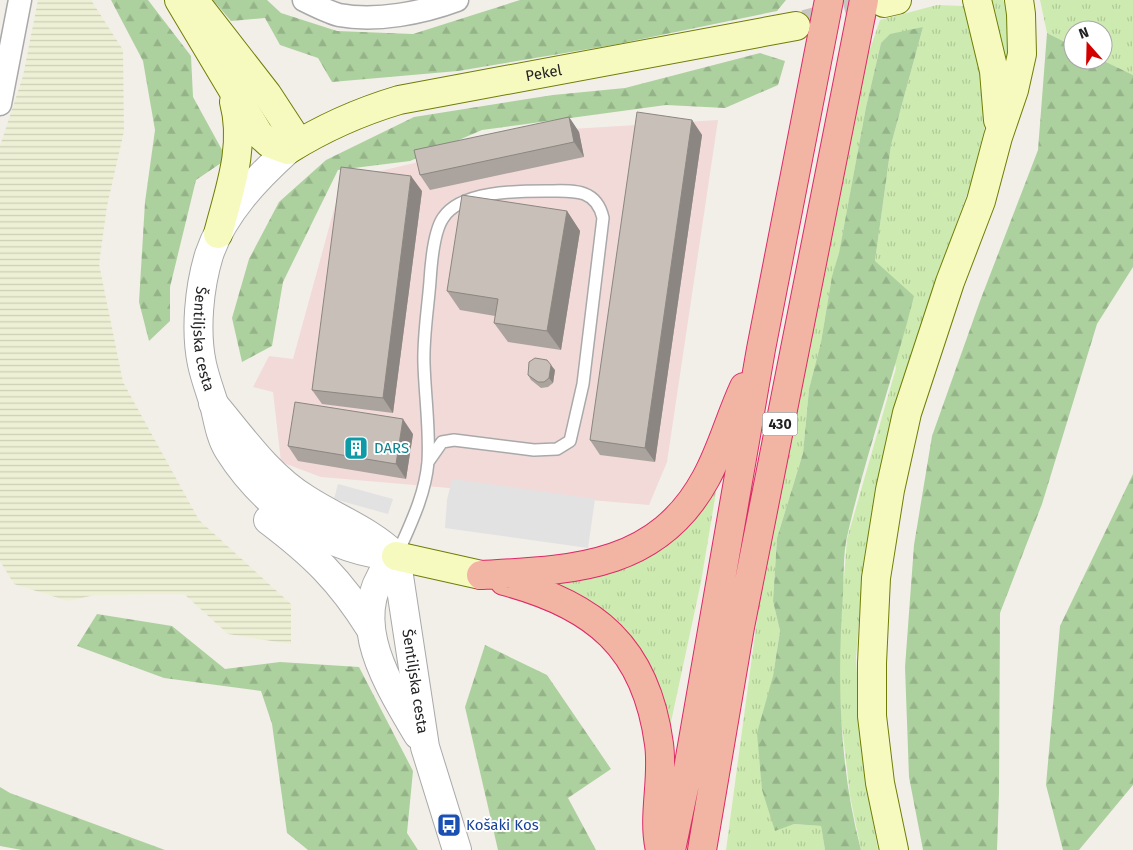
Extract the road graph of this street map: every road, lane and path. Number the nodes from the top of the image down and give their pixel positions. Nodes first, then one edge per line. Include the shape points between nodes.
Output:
1 (20, 0) edge
2 (179, 0) edge
3 (193, 0) edge
4 (304, 0) edge
5 (457, 0) edge
6 (828, 0) edge
7 (977, 0) edge
8 (1019, 0) edge
9 (882, 1) edge
10 (796, 26) tunnel mouth
11 (229, 84) junction
12 (0, 104) edge
13 (998, 137) junction
14 (293, 147) junction
15 (218, 234) junction
16 (760, 349) junction
17 (214, 402) junction
18 (428, 462) junction
19 (242, 469) junction
20 (396, 556) junction
21 (480, 575) junction
22 (370, 628) junction
23 (424, 747) junction
24 (458, 850) edge
25 (660, 850) edge
26 (671, 850) edge
27 (702, 850) edge
28 (894, 850) edge

1 - 12 street
2 - 11 main road
3 - 14 main road via 262,87
4 - 5 street via 339,15 360,16 415,12
6 - 16 highway, 430
7 - 13 main road via 994,71
8 - 13 main road via 1022,54
9 - 27 highway, 430 via 740,628
10 - 14 main road, Pekel via 399,100 310,135
11 - 14 main road via 259,134 269,143
11 - 15 main road via 237,114 238,152
13 - 28 main road via 981,201 950,282 907,413 876,578 872,716 880,783
14 - 15 street, Šentiljska cesta via 240,199
15 - 17 street, Šentiljska cesta via 204,276 199,329 202,363
16 - 21 highway via 706,478 690,503 666,527 615,558 584,567
16 - 26 highway, 430
17 - 19 street, Šentiljska cesta via 220,433
17 - 20 street, Šentiljska cesta via 279,479 305,499 374,536
18 - 18 lane via 435,449 448,441 534,450 557,449 570,442 582,384 603,218 601,209 592,198 580,191 513,191 482,196 456,206 442,218 432,256 424,362
18 - 20 lane via 422,496
19 - 20 street, Šentiljska cesta via 267,496 311,528 360,551
19 - 22 street via 250,497 259,513 329,572
20 - 21 main road
20 - 22 street, Šentiljska cesta via 378,580 372,595
20 - 23 street, Šentiljska cesta
21 - 25 highway via 536,590 575,608 605,628 630,658 647,696 659,744 660,793 656,833
22 - 23 street, Šentiljska cesta via 383,670
23 - 24 street, Šentiljska cesta

